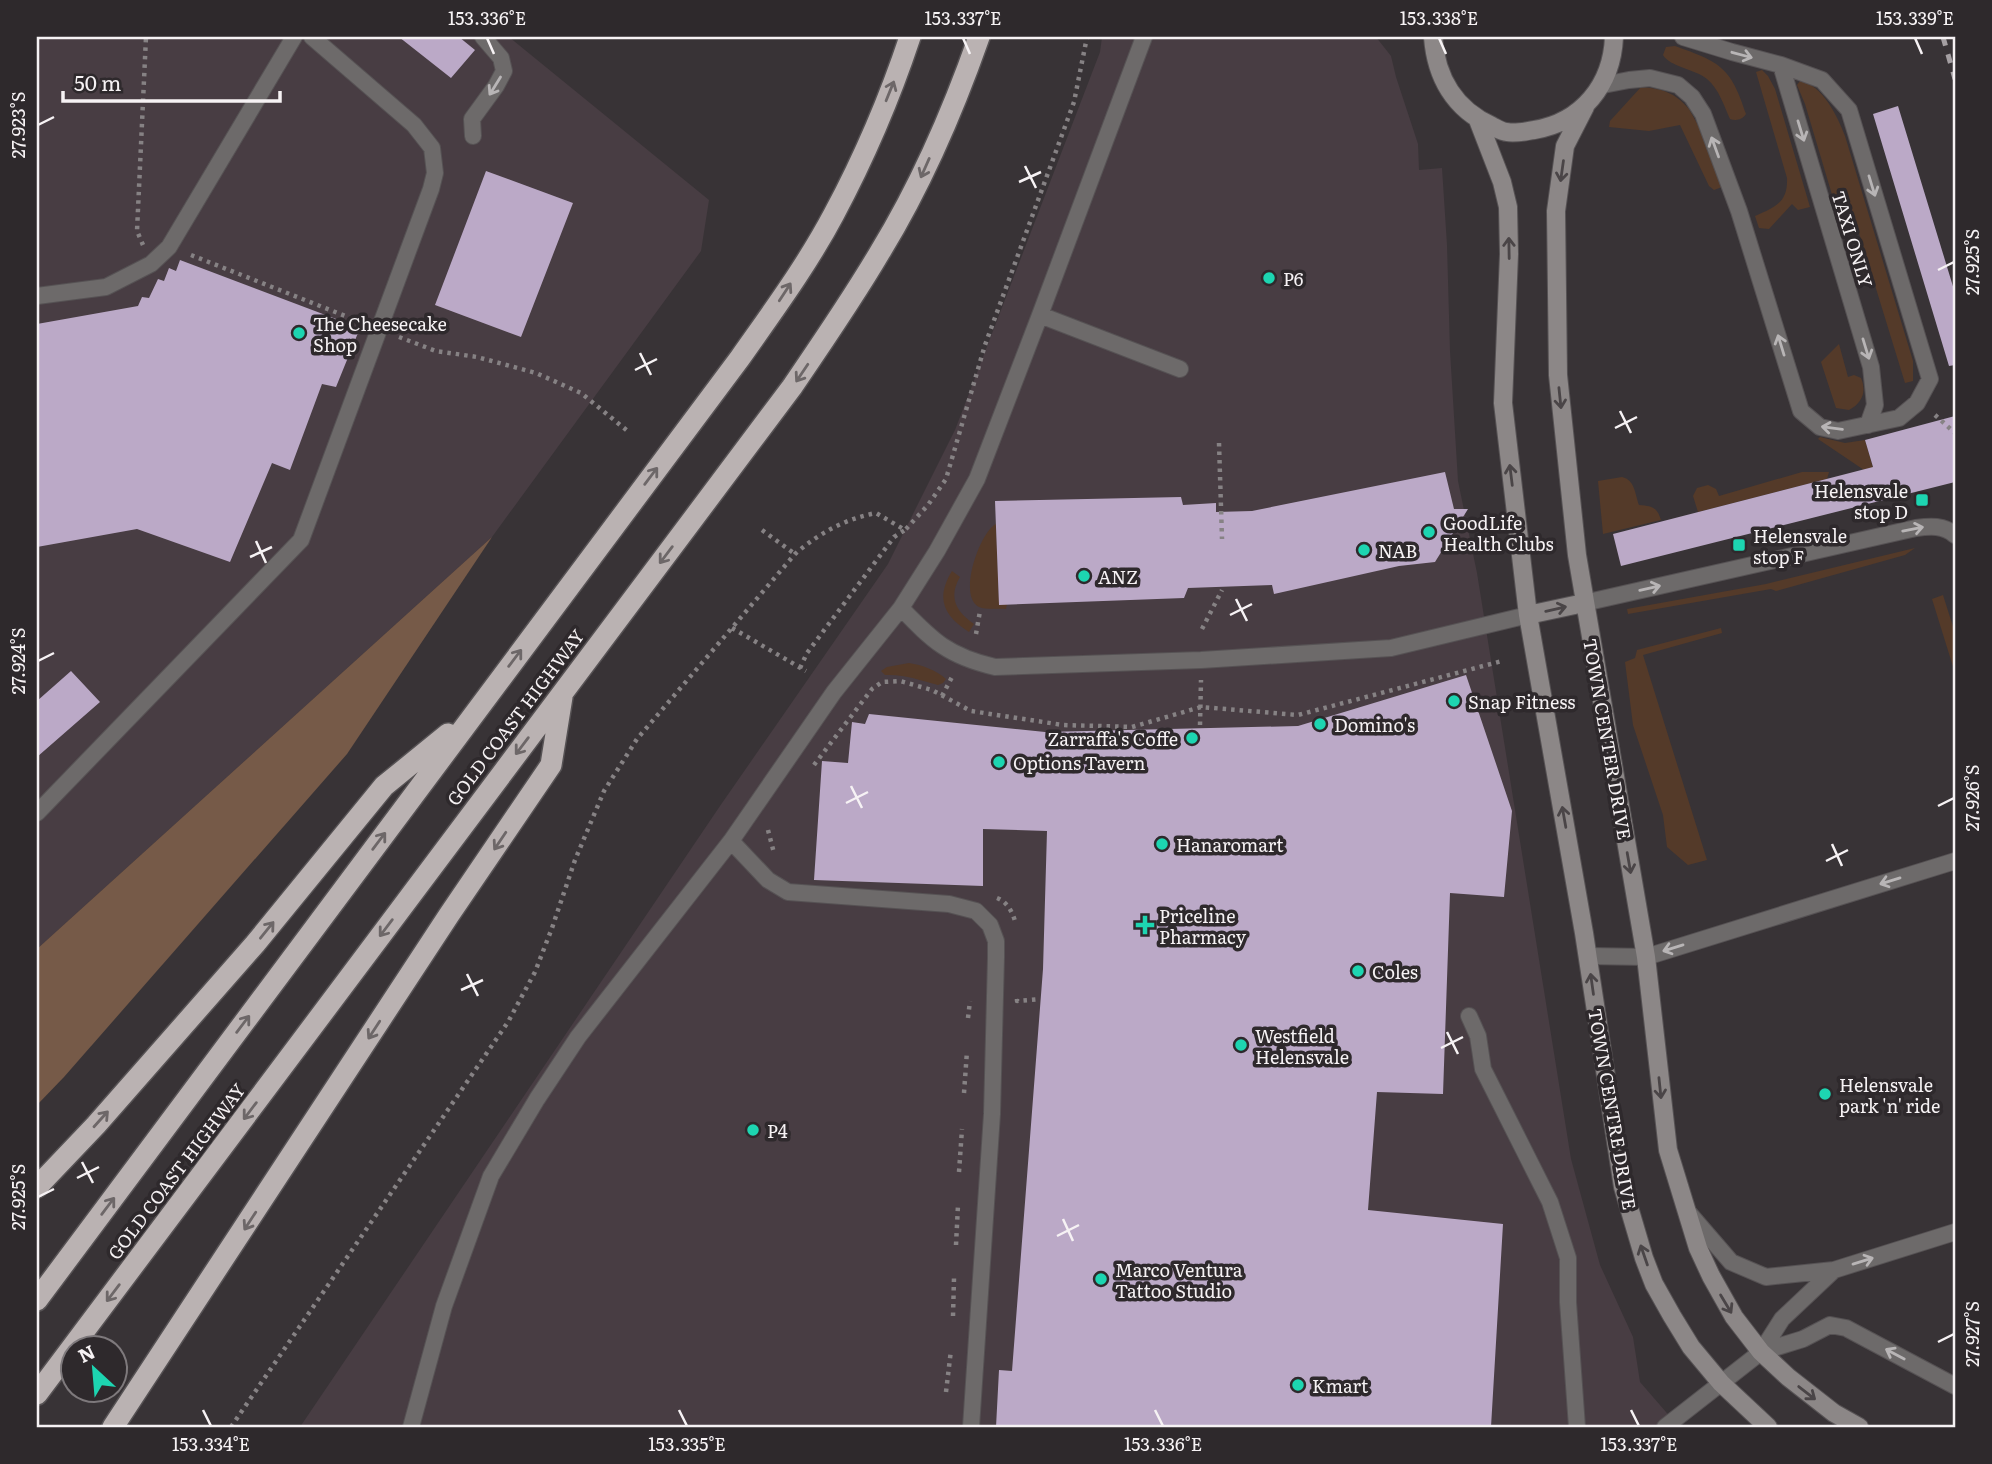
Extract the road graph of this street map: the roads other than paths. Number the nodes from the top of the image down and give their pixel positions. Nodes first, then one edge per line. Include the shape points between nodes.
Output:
1 (294, 37) edge
2 (312, 37) edge
3 (483, 37) edge
4 (910, 37) edge
5 (979, 37) edge
6 (1144, 37) edge
7 (1433, 37) edge
8 (1614, 37) edge
9 (1683, 37) edge
10 (1781, 65) junction
11 (1603, 85) junction
12 (1585, 107) junction
13 (1478, 120) junction
14 (473, 136) dead end
15 (37, 296) edge
16 (1040, 315) junction
17 (1180, 369) dead end
18 (1868, 425) junction
19 (1955, 535) edge
20 (1584, 603) junction
21 (901, 608) junction
22 (1528, 615) junction
23 (563, 691) junction
24 (474, 713) junction
25 (37, 813) edge
26 (731, 841) junction
27 (1955, 861) edge
28 (1588, 956) junction
29 (1646, 957) junction
30 (1469, 1016) dead end
31 (37, 1186) edge
32 (1685, 1210) junction
33 (1955, 1232) edge
34 (1834, 1270) junction
35 (37, 1300) edge
36 (1760, 1352) junction
37 (1721, 1383) junction
38 (1955, 1386) edge
39 (37, 1394) edge
40 (113, 1427) edge
41 (411, 1427) edge
42 (971, 1427) edge
43 (1577, 1427) edge
44 (1665, 1427) edge
45 (1768, 1427) edge
46 (1858, 1427) edge

1 - 15 lane via 169,247 151,264 106,287
2 - 25 lane via 414,125 432,148 435,173 431,189 301,540
3 -> 14 lane via 501,58 504,71 472,119
24 -> 4 highway, GOLD COAST HIGHWAY via 785,293 833,216 871,138
5 -> 23 highway, GOLD COAST HIGHWAY via 918,183 840,317
6 - 16 lane
7 - 13 street via 1444,82
8 - 11 street
9 -> 10 lane
10 -> 18 lane, TAXI ONLY via 1871,367 1875,405
10 -> 18 lane via 1822,80 1849,110 1930,379 1917,403 1899,418
11 - 12 street
18 -> 11 lane via 1838,431 1821,427 1801,411 1739,211 1703,114 1692,97 1678,85 1650,78
12 - 13 street via 1550,128 1525,132 1507,133
12 -> 20 street, TOWN CENTER DRIVE via 1565,146 1556,211 1558,375
22 -> 13 street via 1503,404 1508,206
16 - 17 lane
16 - 21 lane via 977,480
20 -> 19 lane via 1916,528 1941,527
22 -> 20 street
20 -> 29 street, TOWN CENTER DRIVE
21 - 22 lane via 935,642 963,658 995,667 1391,648
21 - 26 lane via 834,692
28 -> 22 street
23 -> 39 highway, GOLD COAST HIGHWAY
23 -> 40 highway via 551,765
31 -> 24 highway via 230,973 384,786
35 -> 24 highway, GOLD COAST HIGHWAY
26 - 41 lane via 578,1037 491,1175 444,1306
26 - 42 lane via 768,880 788,892 949,904 976,911 990,925 996,941 992,1114
27 -> 29 lane
28 - 29 lane
37 -> 28 street, TOWN CENTRE DRIVE via 1692,1348 1654,1284 1631,1217 1616,1149
29 -> 32 street, TOWN CENTER DRIVE via 1668,1150
30 - 43 lane via 1478,1036 1483,1069 1550,1202 1568,1258
32 - 34 lane via 1731,1262 1766,1277
32 -> 36 street, TOWN CENTER DRIVE via 1711,1276
34 -> 33 lane
34 - 36 lane via 1782,1319
36 - 37 lane
38 -> 36 lane via 1846,1328 1830,1325
36 -> 46 street via 1810,1395
37 - 44 lane
37 - 45 street, TOWN CENTRE DRIVE

